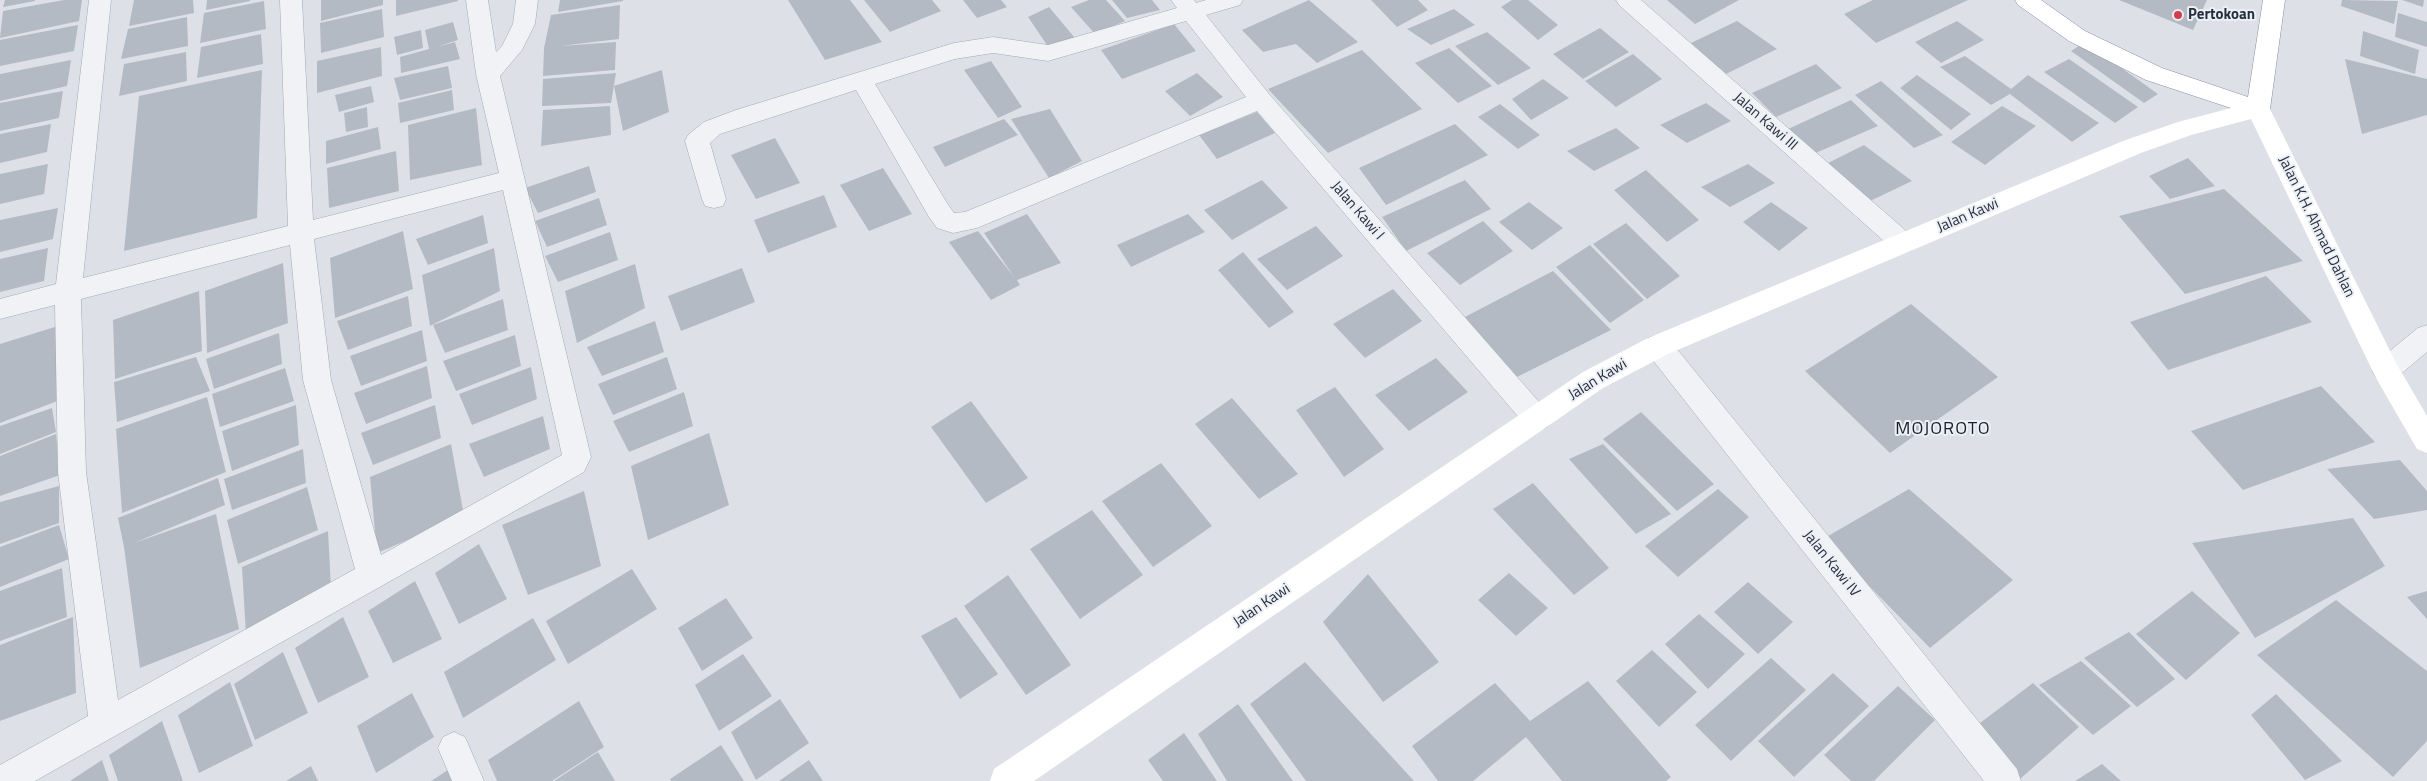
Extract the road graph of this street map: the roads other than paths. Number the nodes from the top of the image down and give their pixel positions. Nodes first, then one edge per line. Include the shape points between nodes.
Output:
1 (100, 0) edge
2 (291, 0) edge
3 (477, 0) edge
4 (527, 0) edge
5 (1232, 0) edge
6 (1627, 0) edge
7 (2026, 0) edge
8 (2274, 0) edge
9 (1187, 5) edge
10 (488, 74) junction
11 (862, 81) junction
12 (1261, 100) junction
13 (2258, 109) junction
14 (512, 178) junction
15 (714, 199) dead end
16 (301, 233) junction
17 (1903, 244) junction
18 (68, 292) junction
19 (0, 309) edge
20 (2427, 336) edge
21 (1658, 346) junction
22 (2386, 370) junction
23 (1537, 419) junction
24 (2427, 441) edge
25 (371, 574) junction
26 (105, 724) junction
27 (454, 748) dead end
28 (3, 781) edge
29 (468, 781) edge
30 (1006, 781) edge
31 (2004, 781) edge

1 - 18 street
2 - 16 street
3 - 10 street
4 - 10 street via 524,24 511,50
5 - 9 street
6 - 17 street, Jalan Kawi III
7 - 13 main road via 2077,36 2154,74
8 - 13 main road
9 - 11 street via 1048,53 992,46 954,51
9 - 12 street, Jalan Kawi I
10 - 14 street
11 - 12 street via 938,210 946,221 953,223 968,221
11 - 15 street via 744,116 703,134 697,146
12 - 23 street, Jalan Kawi I
13 - 17 main road, Jalan Kawi via 2186,128 2132,147
13 - 22 main road, Jalan K.H. Ahmad Dahlan
14 - 16 street
14 - 25 street via 577,457 568,467
16 - 18 street
16 - 25 street via 317,380
17 - 21 main road, Jalan Kawi
18 - 19 street
18 - 26 street via 72,472
20 - 22 street
21 - 23 main road, Jalan Kawi via 1593,380
21 - 31 street, Jalan Kawi IV
22 - 24 main road, Jalan K.H. Ahmad Dahlan
23 - 30 main road, Jalan Kawi
25 - 26 street
26 - 28 street
27 - 29 street

